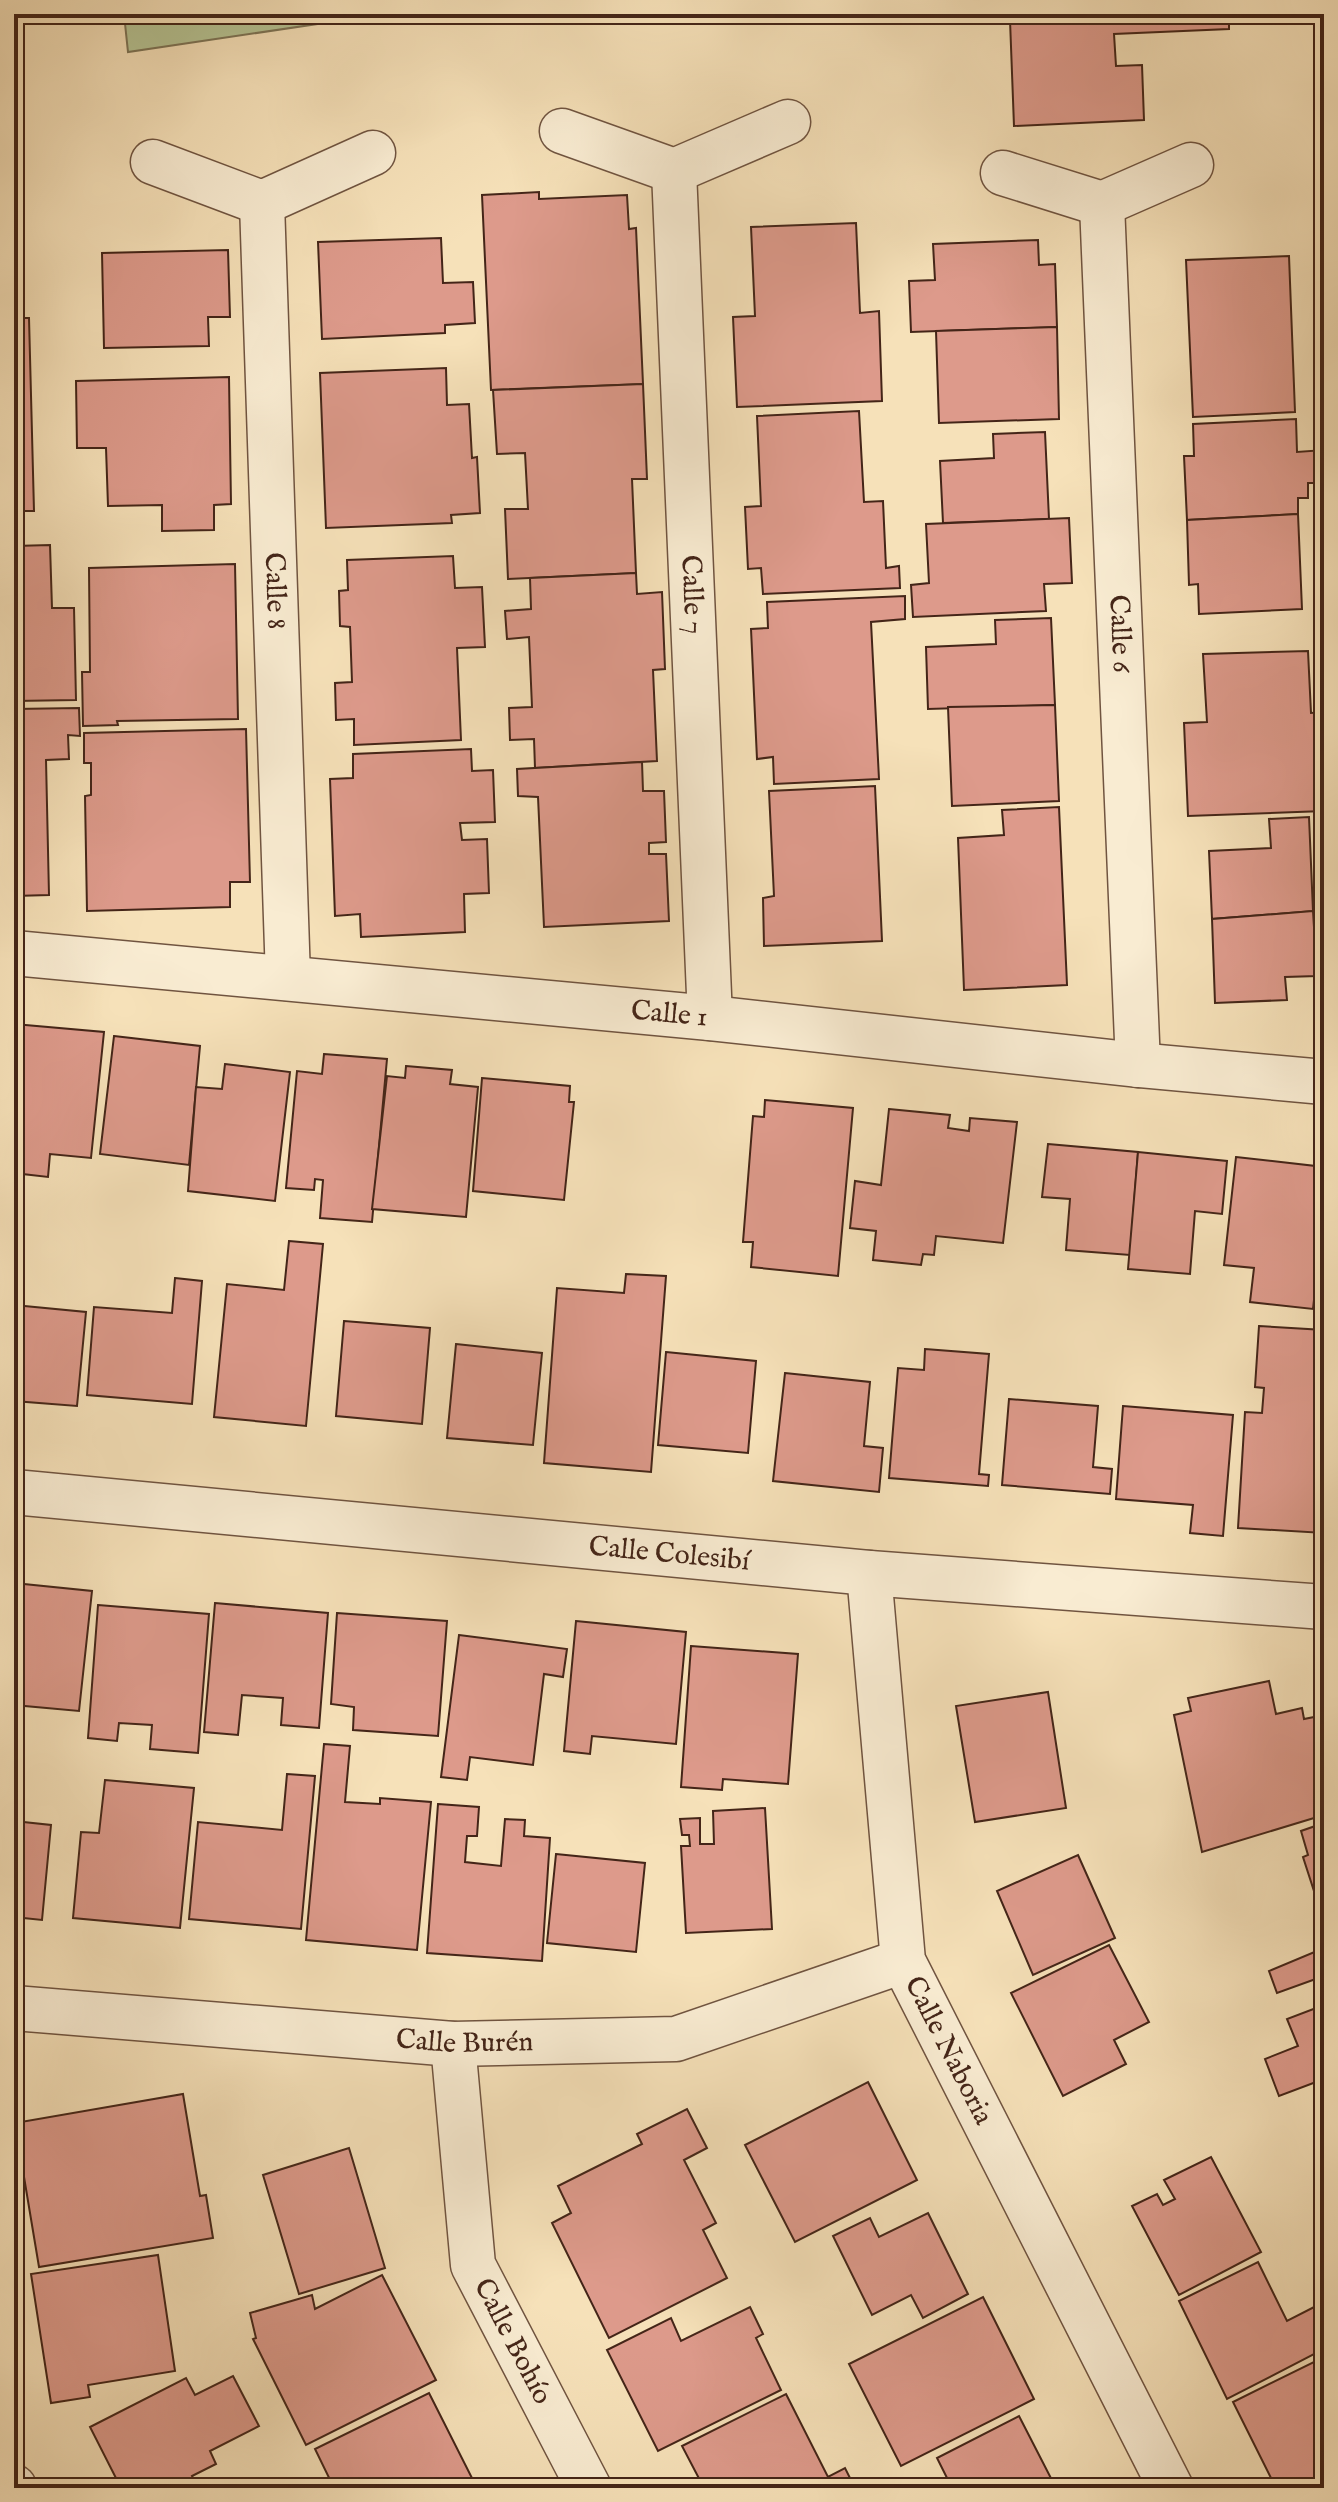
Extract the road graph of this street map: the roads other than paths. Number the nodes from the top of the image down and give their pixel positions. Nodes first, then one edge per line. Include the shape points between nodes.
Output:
1 (788, 122) dead end
2 (562, 131) dead end
3 (373, 153) dead end
4 (153, 162) dead end
5 (1191, 165) dead end
6 (674, 171) junction
7 (1003, 173) dead end
8 (262, 203) junction
9 (1102, 204) junction
10 (14, 953) edge
11 (288, 978) junction
12 (710, 1018) junction
13 (1138, 1065) junction
14 (1324, 1082) edge
15 (14, 1492) edge
16 (869, 1573) junction
17 (1324, 1607) edge
18 (903, 1961) junction
19 (14, 2008) edge
20 (453, 2044) junction
21 (589, 2488) edge
22 (1171, 2488) edge

1 - 6 street
2 - 6 street
3 - 8 street
4 - 8 street
5 - 9 street
6 - 12 street, Calle 7
7 - 9 street
8 - 11 street, Calle 8
9 - 13 street, Calle 6
10 - 11 street, Calle 1
11 - 12 street, Calle 1
12 - 13 street, Calle 1
13 - 14 street, Calle 1
15 - 16 street, Calle Colesibí
16 - 17 street, Calle Colesibí
16 - 18 street, Calle Naboria
18 - 20 street, Calle Burén via 676,2039
18 - 22 street, Calle Naboria
19 - 20 street, Calle Burén
20 - 21 street, Calle Bohío via 473,2265

